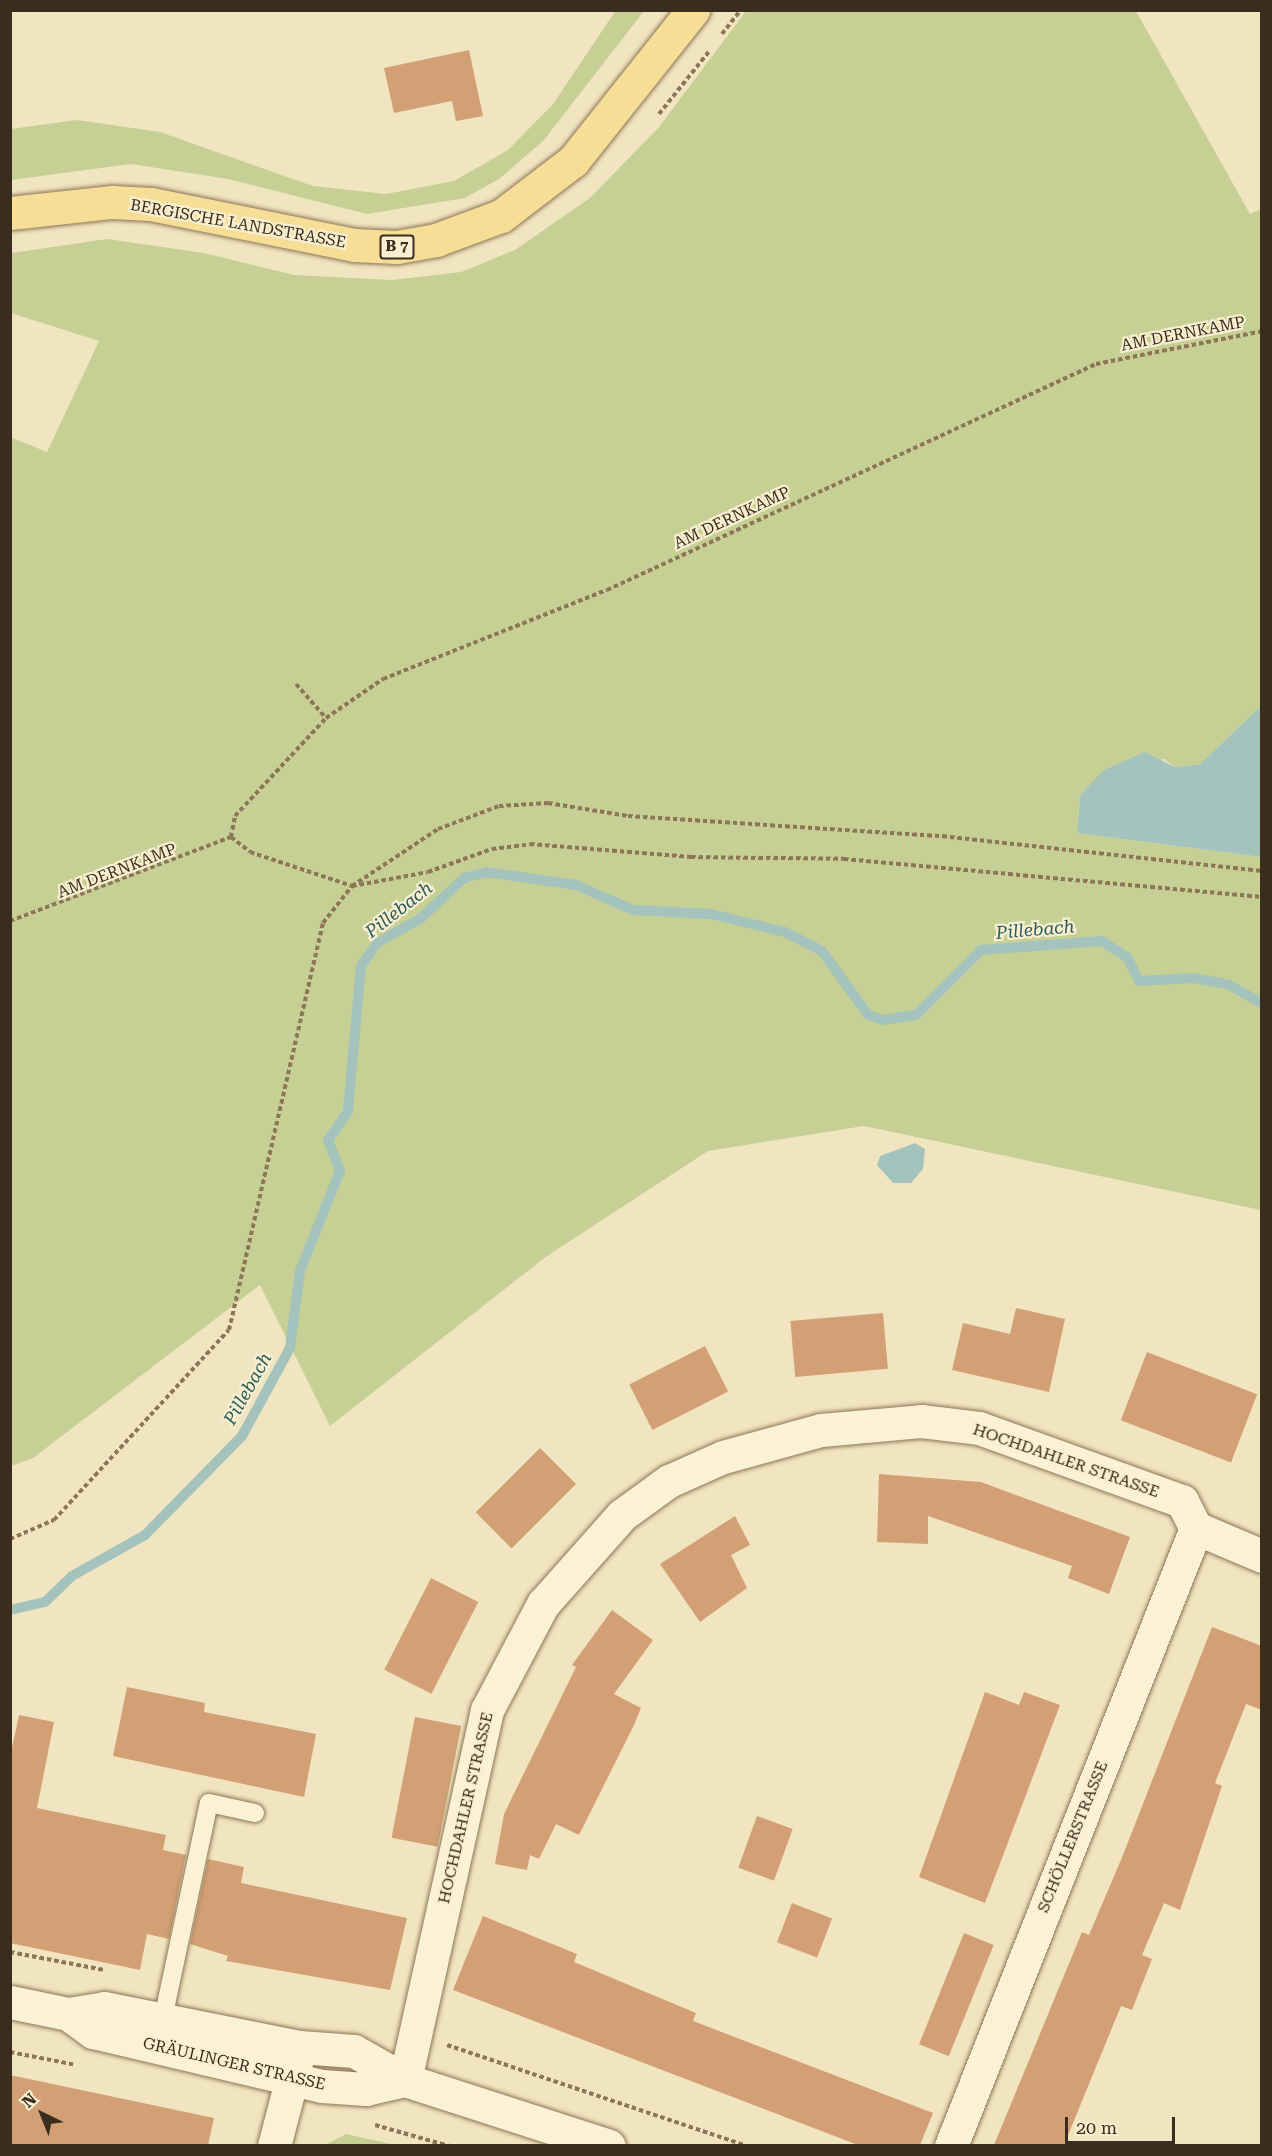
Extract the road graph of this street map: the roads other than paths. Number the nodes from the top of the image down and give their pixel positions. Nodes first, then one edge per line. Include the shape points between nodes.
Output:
1 (693, 10) edge
2 (10, 213) edge
3 (1196, 1528) junction
4 (1262, 1556) edge
5 (255, 1813) dead end
6 (10, 2002) edge
7 (160, 2033) junction
8 (300, 2047) junction
9 (291, 2078) junction
10 (405, 2080) junction
11 (274, 2145) edge
12 (609, 2145) edge
13 (951, 2145) edge

1 - 2 main road, BERGISCHE LANDSTRASSE / B 7 via 573,161 501,216 436,240 398,248 354,245 151,204 80,202
3 - 4 street
3 - 10 street, HOCHDAHLER STRASSE via 1182,1501 980,1428 921,1421 821,1430 723,1457 669,1481 622,1515 543,1604 487,1710
3 - 13 street, SCHÖLLERSTRASSE
5 - 7 lane via 208,1803
6 - 7 street, GRÄULINGER STRASSE via 68,2014 93,2032
7 - 8 street, GRÄULINGER STRASSE
7 - 9 street, GRÄULINGER STRASSE
8 - 9 street
8 - 10 street, GRÄULINGER STRASSE via 354,2051
9 - 10 street, GRÄULINGER STRASSE via 366,2090
9 - 11 street
10 - 12 street, GRÄULINGER STRASSE

